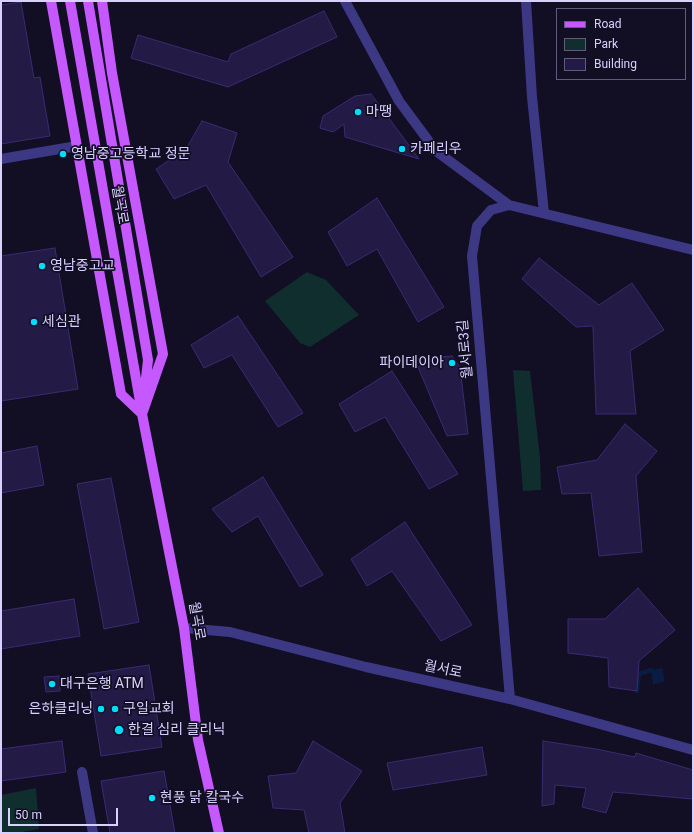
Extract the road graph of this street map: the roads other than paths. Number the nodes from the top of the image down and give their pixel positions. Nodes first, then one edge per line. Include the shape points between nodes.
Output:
1 (51, 1) edge
2 (70, 1) edge
3 (88, 1) edge
4 (102, 1) edge
5 (345, 1) edge
6 (526, 1) edge
7 (77, 146) junction
8 (1, 160) edge
9 (509, 205) junction
10 (544, 213) junction
11 (693, 250) edge
12 (142, 414) junction
13 (184, 628) junction
14 (510, 699) junction
15 (693, 750) edge
16 (82, 772) dead end
17 (93, 833) edge
18 (219, 833) edge

1 - 7 main road
2 - 12 main road, 월곡로
3 - 12 main road, 월곡로 via 148,360
4 - 12 main road via 112,73 163,354
5 - 9 street via 399,101 436,151
6 - 10 street via 532,97
7 - 8 street
7 - 12 main road via 121,394
9 - 10 street
9 - 14 street, 월서로3길 via 491,210 477,226 472,256
10 - 11 street
12 - 13 main road, 월곡로
13 - 14 street, 월서로 via 230,632 366,667
13 - 18 main road, 월곡로 via 198,740
14 - 15 street, 월서로
16 - 17 street

